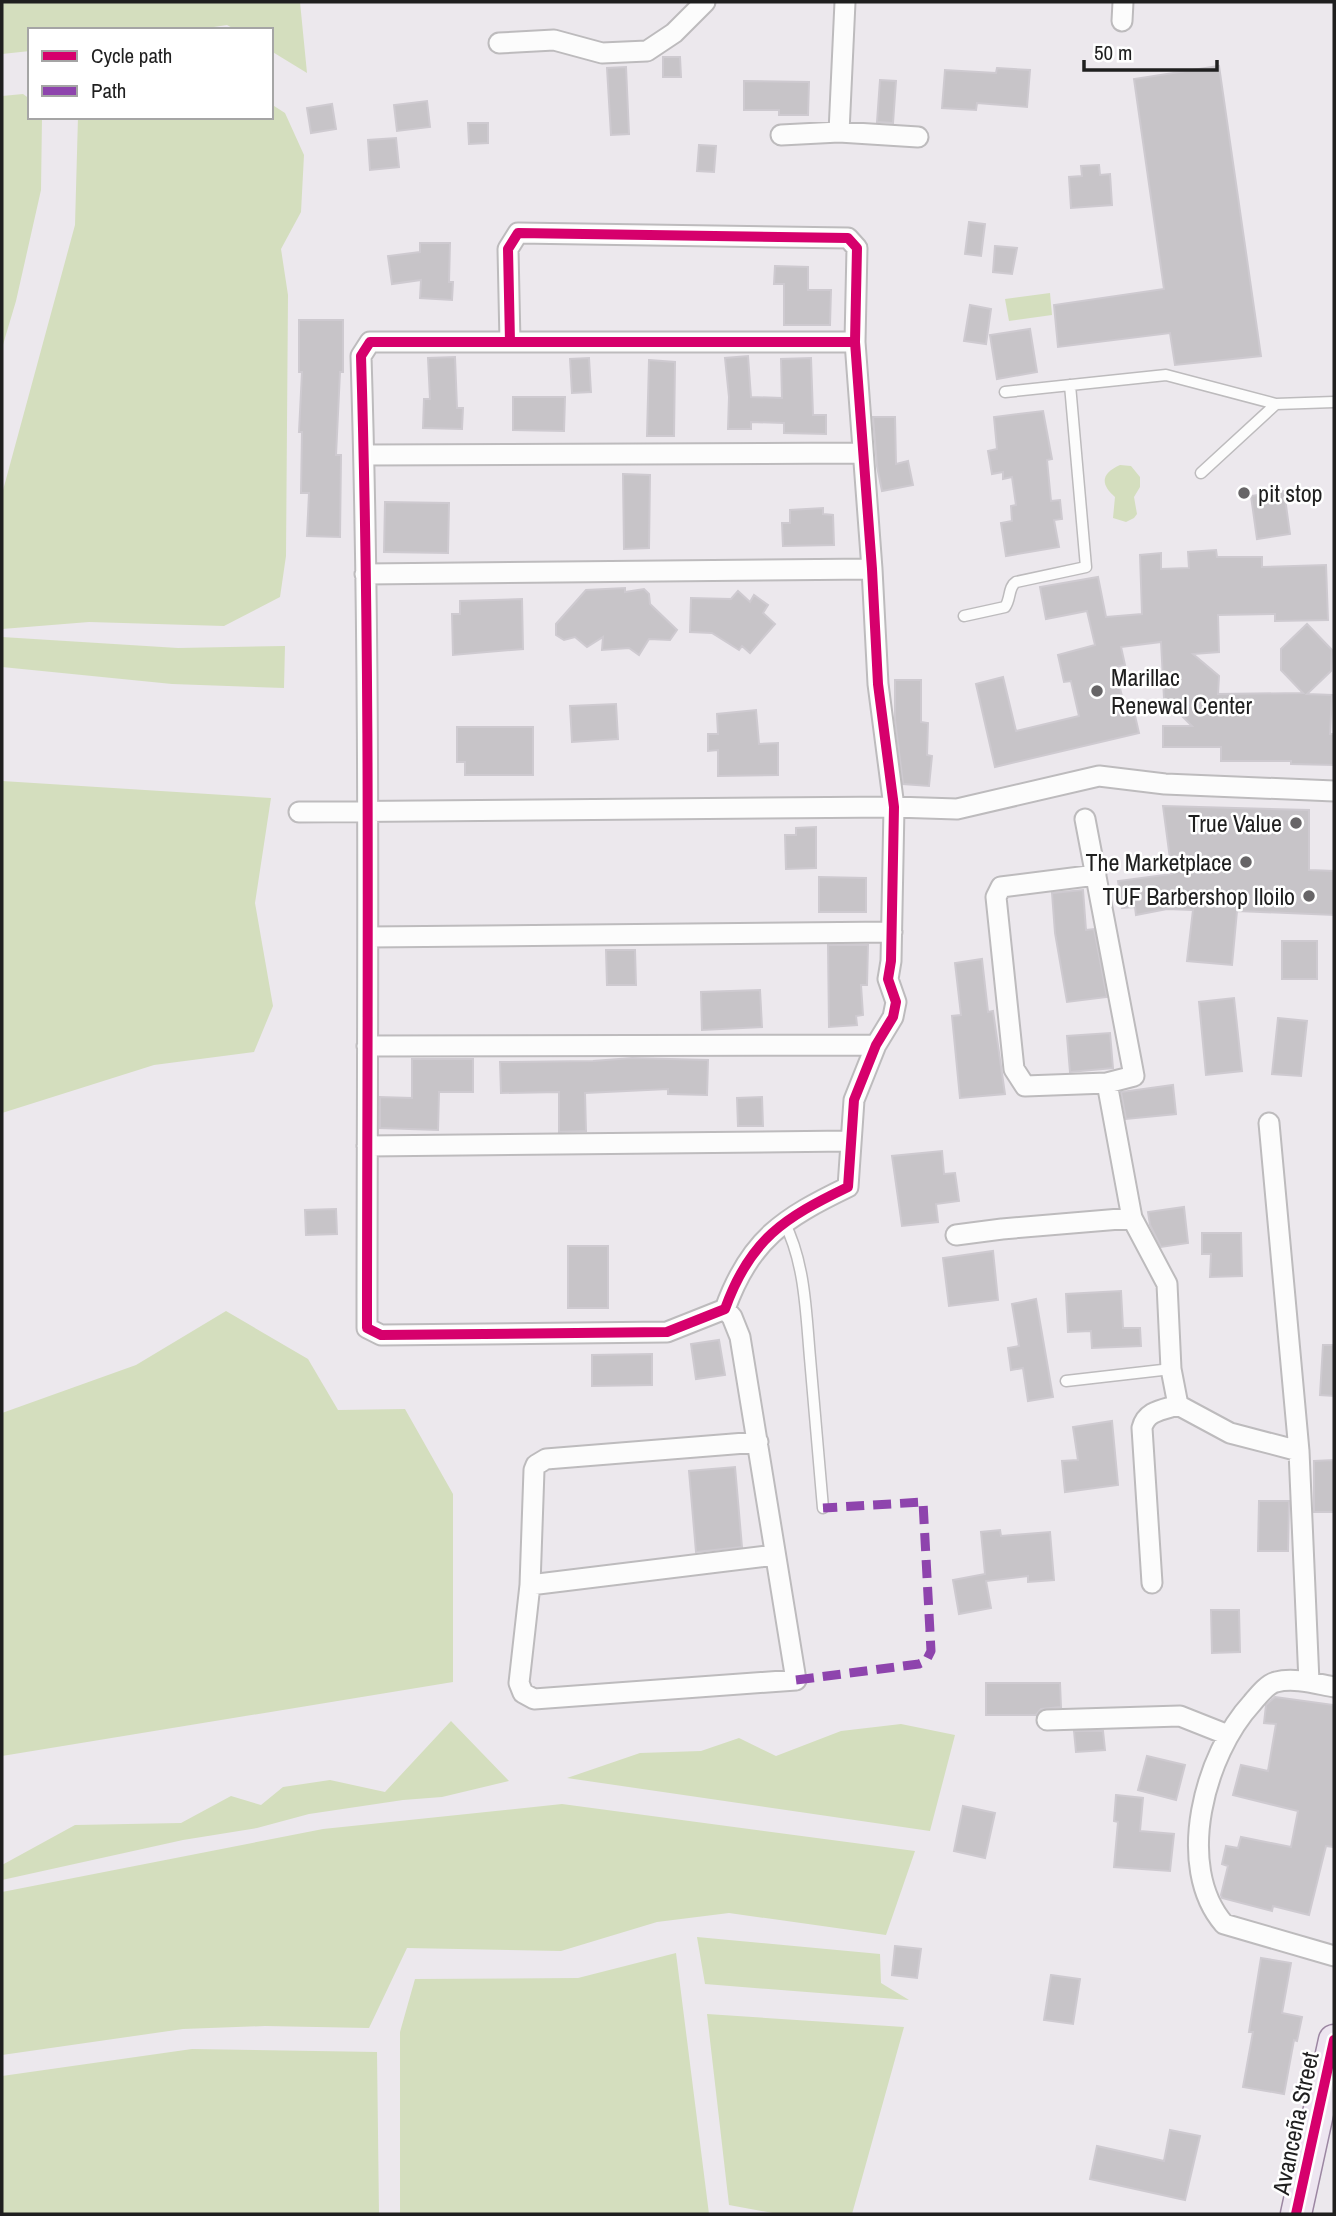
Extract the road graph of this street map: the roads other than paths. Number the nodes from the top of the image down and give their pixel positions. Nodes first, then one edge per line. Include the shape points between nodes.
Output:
1 (705, 2) edge
2 (845, 2) edge
3 (499, 43) dead end
4 (839, 132) junction
5 (781, 135) dead end
6 (918, 136) dead end
7 (510, 342) junction
8 (855, 342) junction
9 (1070, 385) junction
10 (1005, 392) dead end
11 (1334, 402) edge
12 (1276, 404) junction
13 (863, 453) junction
14 (364, 455) junction
15 (1200, 473) dead end
16 (872, 569) junction
17 (365, 574) junction
18 (964, 616) dead end
19 (1334, 792) edge
20 (894, 807) junction
21 (299, 812) dead end
22 (366, 812) junction
23 (1085, 819) dead end
24 (1096, 875) junction
25 (892, 932) junction
26 (368, 937) junction
27 (876, 1045) junction
28 (367, 1046) junction
29 (1107, 1083) junction
30 (1269, 1123) dead end
31 (850, 1142) junction
32 (367, 1146) junction
33 (1132, 1218) junction
34 (784, 1221) junction
35 (956, 1235) dead end
36 (725, 1309) junction
37 (1171, 1369) junction
38 (1066, 1381) dead end
39 (1178, 1405) junction
40 (758, 1441) junction
41 (1299, 1451) junction
42 (823, 1508) dead end
43 (775, 1555) junction
44 (1152, 1583) dead end
45 (530, 1586) junction
46 (1308, 1682) junction
47 (1334, 1687) edge
48 (1047, 1720) dead end
49 (1228, 1735) junction
50 (1334, 1955) edge
51 (1334, 2040) edge
52 (1330, 2075) edge
53 (1296, 2214) edge

1 - 3 street via 674,33 647,51 602,53 554,40
2 - 4 street
4 - 5 street
4 - 6 street
7 - 8 street
7 - 8 street via 508,249 518,233 848,238 857,248
7 - 14 street via 370,342 361,356
8 - 13 street
9 - 10 lane
9 - 12 lane via 1166,375
9 - 18 lane via 1086,567 1016,582 1005,607
11 - 12 lane
12 - 15 lane
13 - 14 street
13 - 16 street
14 - 17 street
16 - 17 street
16 - 20 street via 878,684
17 - 22 street
19 - 20 street via 1099,776 957,809
20 - 22 street
20 - 25 street
21 - 22 street
22 - 26 street
23 - 24 street
24 - 29 street via 1134,1076
24 - 29 street via 1000,887 996,897 1017,1077 1025,1086
25 - 26 street
25 - 27 street via 888,979 896,1002 893,1017
26 - 28 street
27 - 28 street
27 - 31 street via 854,1100
28 - 32 street
29 - 33 street
30 - 41 street
31 - 32 street
31 - 34 street via 848,1187
32 - 36 street via 367,1328 373,1333 667,1332
33 - 35 street
33 - 37 street via 1167,1284
34 - 36 street via 746,1260
34 - 42 lane via 799,1266
36 - 40 street via 740,1337
37 - 38 lane
37 - 39 street
39 - 41 street via 1230,1433
39 - 44 street via 1151,1413 1143,1422
40 - 43 street
40 - 45 street via 540,1461 534,1470
41 - 46 street
43 - 45 street
43 - 45 street via 796,1680 534,1699 523,1693 519,1683
46 - 47 street
46 - 49 street via 1274,1682 1245,1710
48 - 49 street via 1180,1716
49 - 50 street via 1208,1782 1199,1828 1205,1896 1224,1924
51 - 52 main road, Avanceña Street
52 - 53 main road, Avanceña Street

